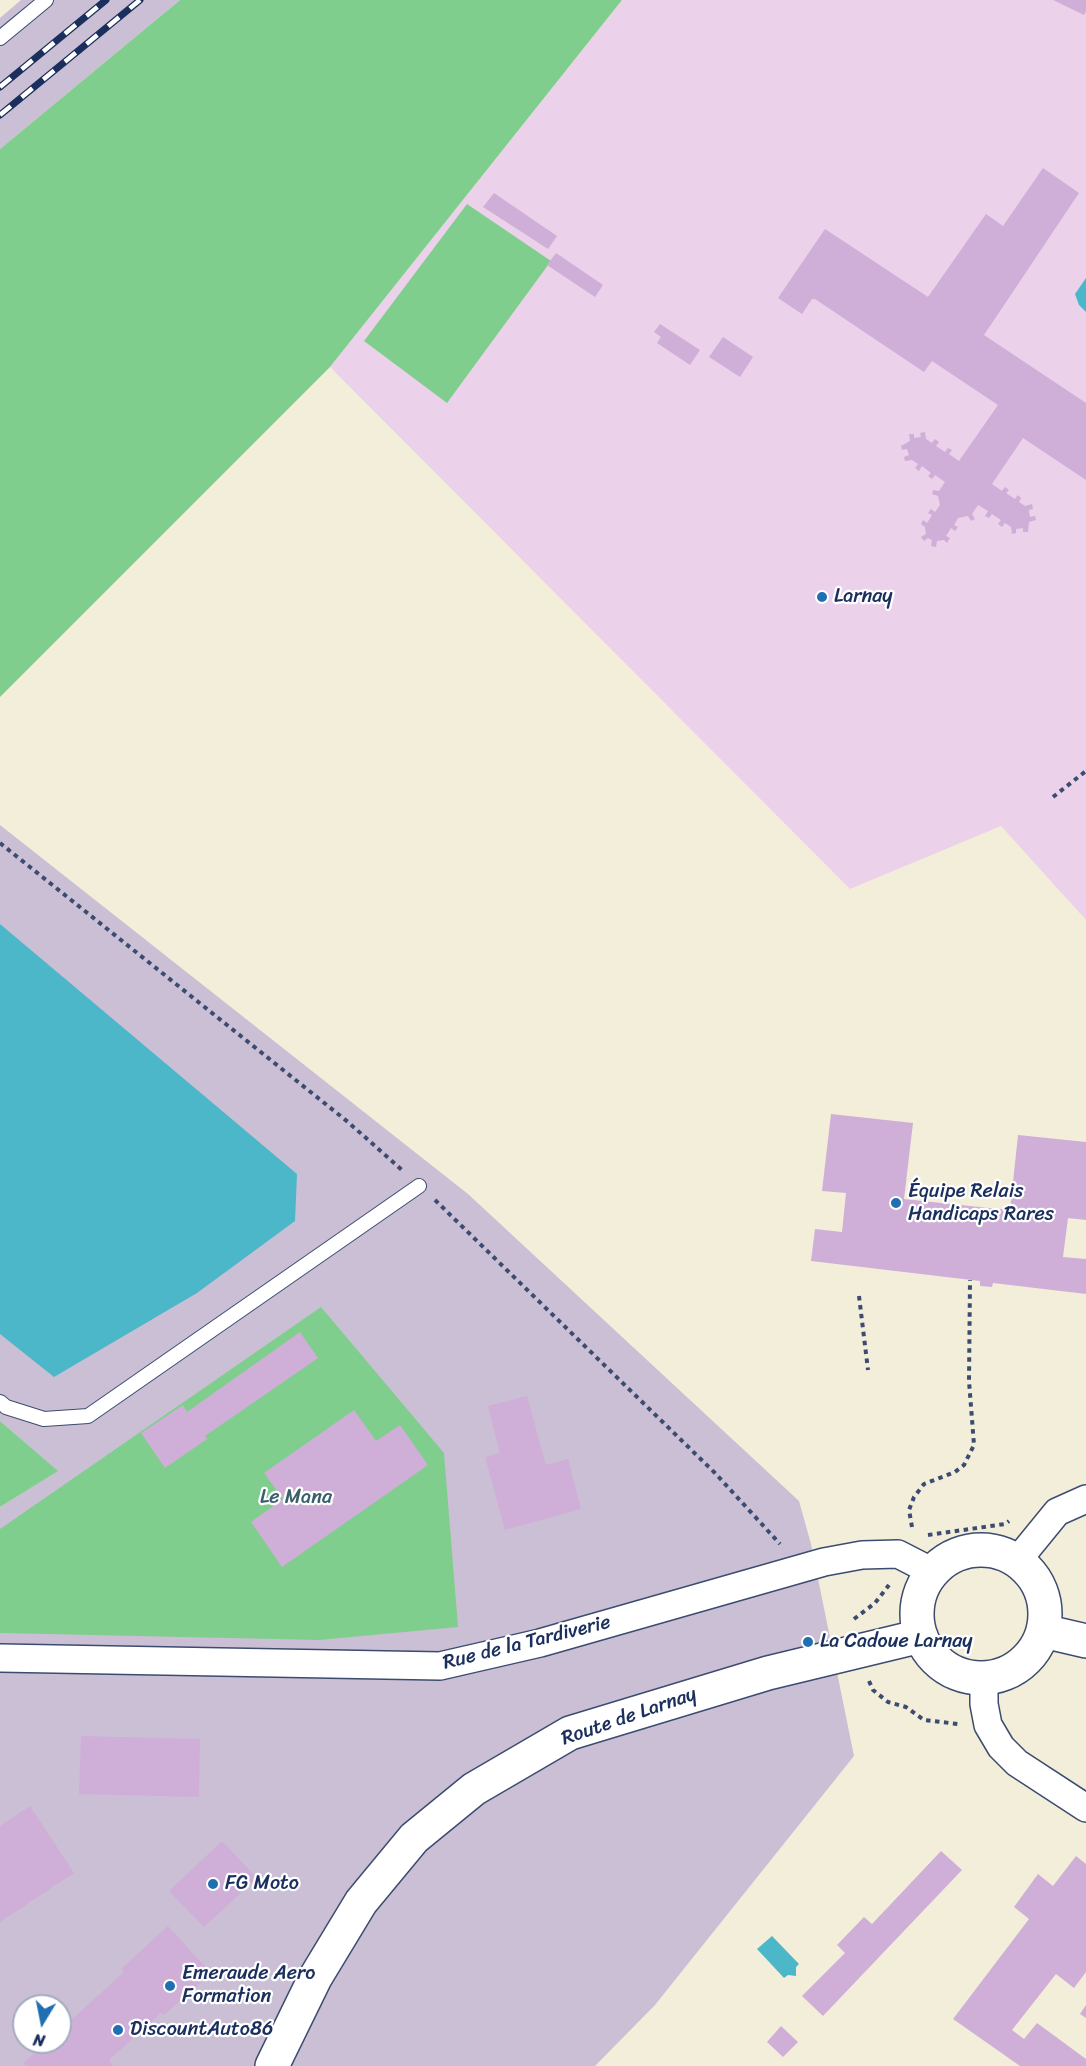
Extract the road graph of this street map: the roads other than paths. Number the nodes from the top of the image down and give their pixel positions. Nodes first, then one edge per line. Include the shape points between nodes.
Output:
1 (46, 0) edge
2 (0, 38) edge
3 (419, 1186) dead end
4 (0, 1402) edge
5 (1086, 1499) edge
6 (1017, 1560) junction
7 (933, 1572) junction
8 (1043, 1631) junction
9 (921, 1636) junction
10 (1086, 1641) edge
11 (0, 1658) edge
12 (984, 1678) junction
13 (1086, 1808) edge
14 (272, 2066) edge

1 - 2 lane
3 - 4 lane via 88,1416 44,1419
5 - 6 street via 1057,1512
6 - 7 street via 982,1550 964,1552
6 - 8 street via 1032,1574 1042,1592 1046,1612
7 - 9 street via 918,1602
7 - 11 street, Rue de la Tardiverie via 898,1554 824,1562 540,1643 441,1666
8 - 10 street
8 - 12 street via 1035,1650 1022,1665
9 - 12 street via 930,1653 945,1667 964,1676
9 - 14 street, Route de Larnay via 768,1672 570,1733 474,1790 414,1838 361,1902 315,1978
12 - 13 street via 988,1725 1001,1747 1017,1763

